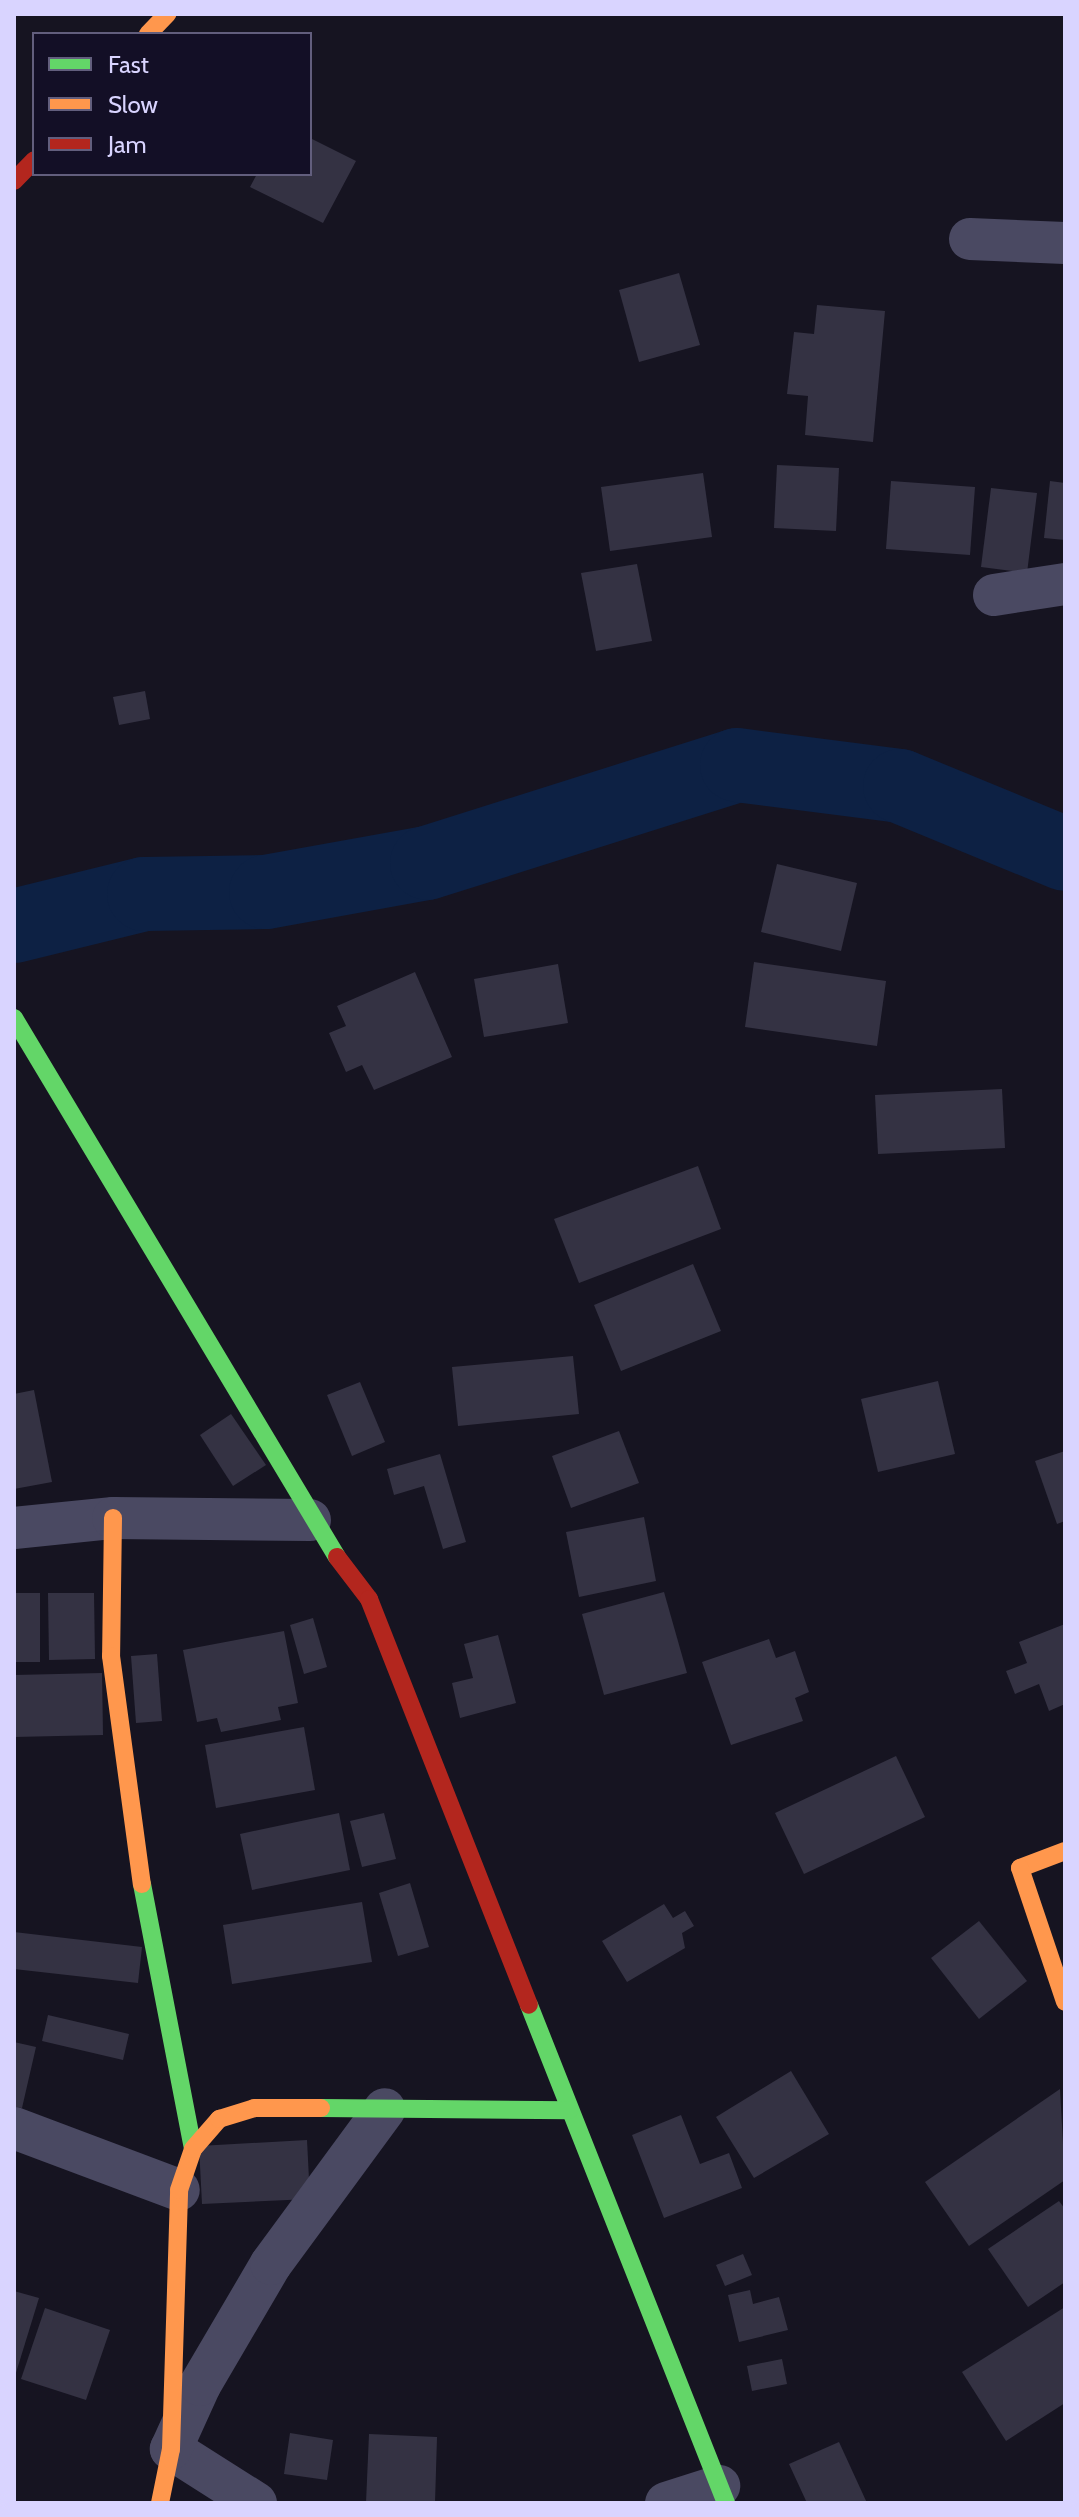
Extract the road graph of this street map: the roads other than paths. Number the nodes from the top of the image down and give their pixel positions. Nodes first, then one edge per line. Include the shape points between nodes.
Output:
1 (167, 14) edge
2 (150, 32) edge
3 (32, 162) edge
4 (14, 181) edge
5 (970, 239) dead end
6 (1065, 243) edge
7 (1065, 584) edge
8 (994, 595) dead end
9 (14, 1018) edge
10 (113, 1518) junction
11 (310, 1520) junction
12 (14, 1528) edge
13 (1065, 1851) edge
14 (1065, 2002) edge
15 (385, 2109) junction
16 (569, 2110) junction
17 (14, 2128) edge
18 (193, 2149) junction
19 (179, 2190) junction
20 (171, 2449) junction
21 (722, 2494) edge
22 (160, 2503) edge
23 (256, 2503) edge
24 (666, 2503) edge

1 - 2 street
3 - 4 street
5 - 6 street
7 - 8 street
9 - 11 street
10 - 11 street
10 - 12 street
10 - 18 street via 111,1656 135,1849
11 - 16 street via 369,1599
13 - 14 street via 1020,1868
15 - 16 street
15 - 18 street via 254,2108 219,2119
15 - 20 street via 271,2264 200,2385
16 - 21 street
17 - 19 street
18 - 19 street
19 - 20 street
20 - 22 street
20 - 23 street
21 - 24 street

